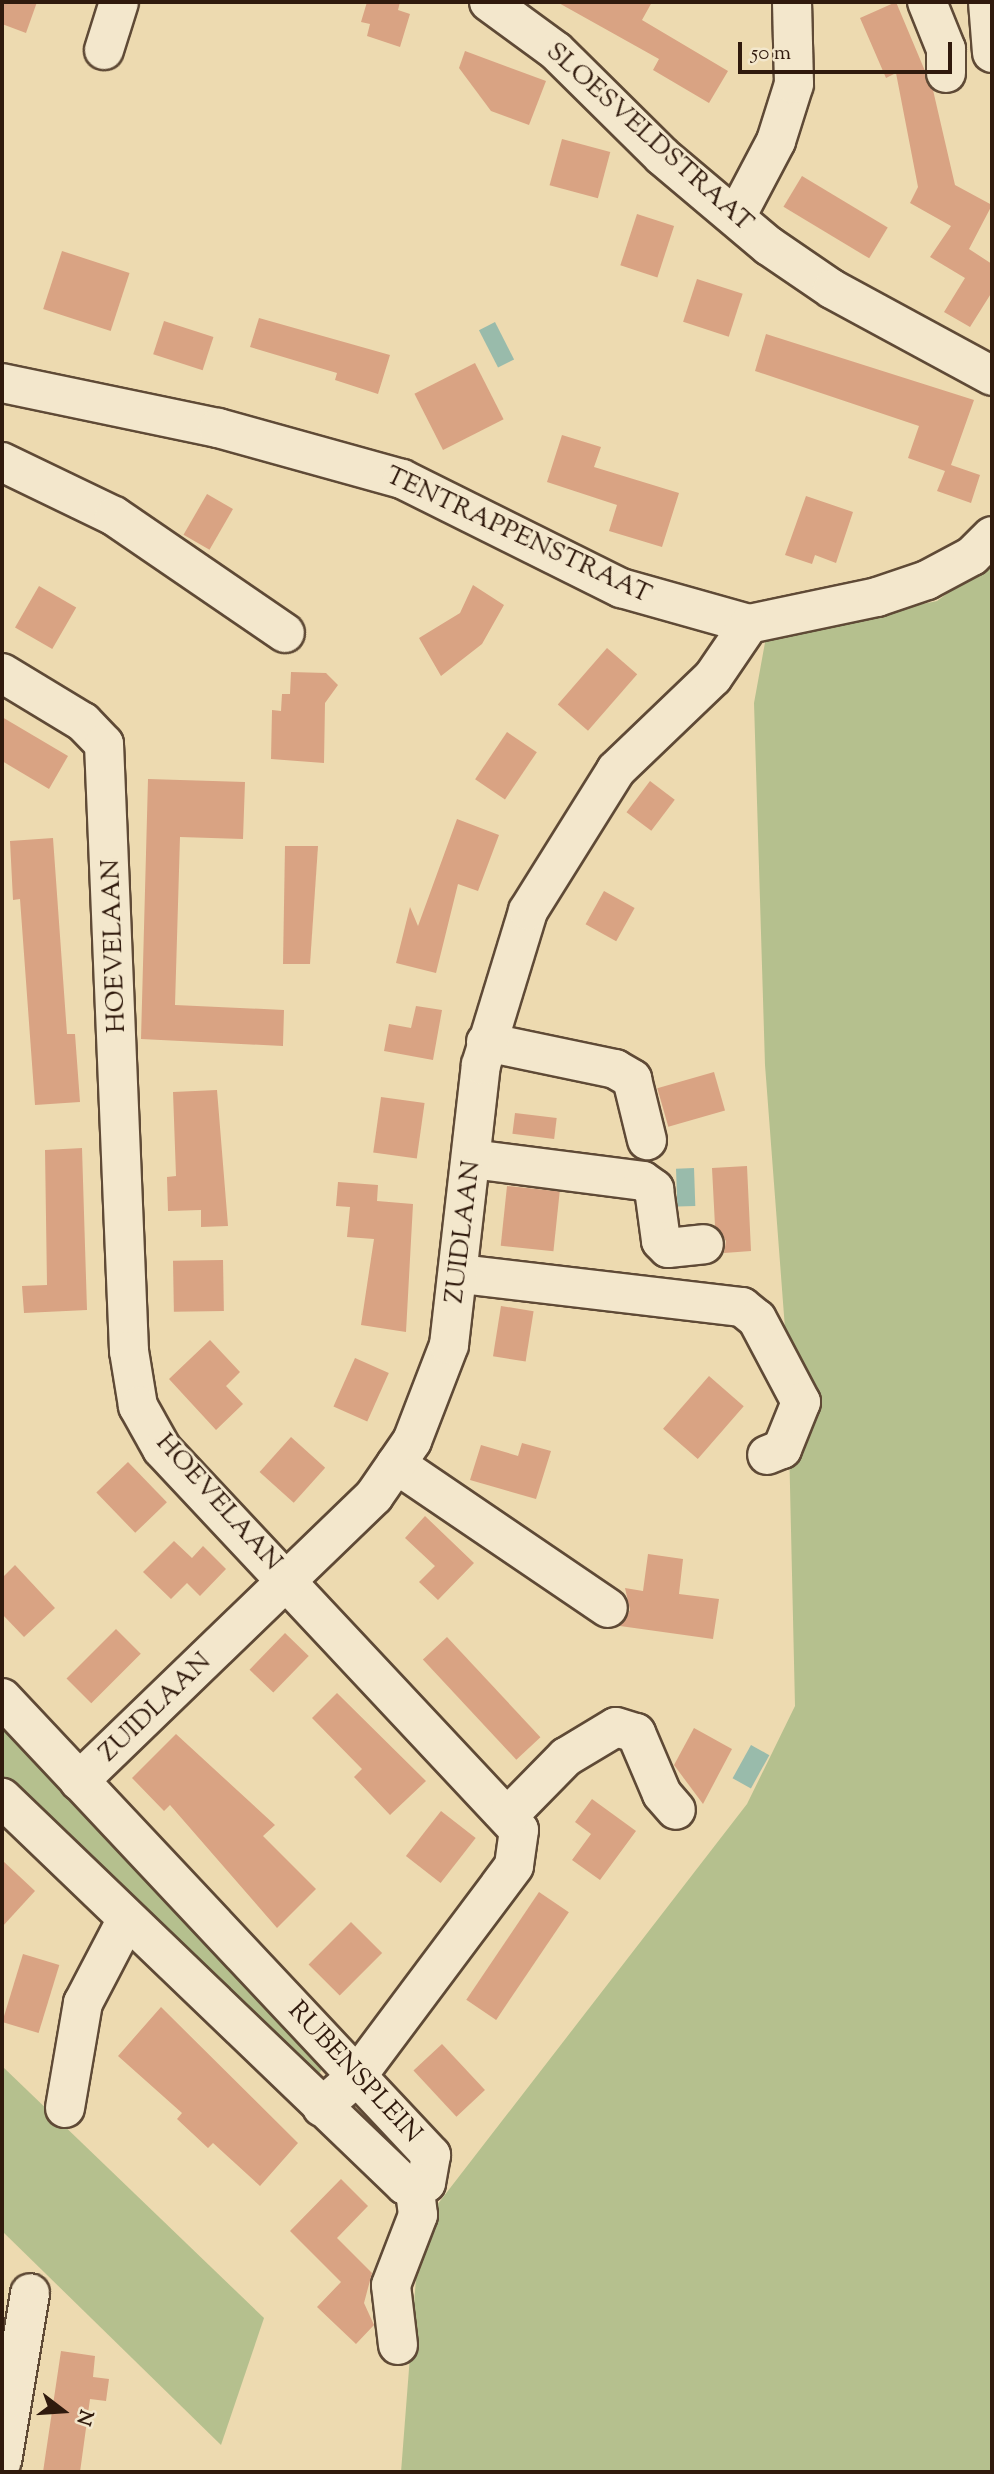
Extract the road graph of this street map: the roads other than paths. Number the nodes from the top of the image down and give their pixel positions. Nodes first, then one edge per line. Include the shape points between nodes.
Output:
1 (119, 2) edge
2 (489, 2) edge
3 (792, 2) edge
4 (927, 2) edge
5 (988, 2) edge
6 (104, 50) dead end
7 (992, 52) edge
8 (946, 74) dead end
9 (736, 217) junction
10 (992, 376) edge
11 (2, 383) edge
12 (2, 462) edge
13 (992, 536) edge
14 (749, 624) junction
15 (285, 632) dead end
16 (2, 673) edge
17 (486, 1042) junction
18 (647, 1140) dead end
19 (472, 1159) junction
20 (704, 1244) dead end
21 (461, 1274) junction
22 (767, 1455) dead end
23 (396, 1464) junction
24 (289, 1581) junction
25 (608, 1608) dead end
26 (2, 1698) edge
27 (79, 1781) junction
28 (2, 1798) edge
29 (676, 1810) dead end
30 (508, 1816) junction
31 (127, 1919) junction
32 (357, 2076) junction
33 (65, 2108) dead end
34 (322, 2108) junction
35 (415, 2189) junction
36 (30, 2293) dead end
37 (398, 2345) dead end
38 (2, 2461) edge

1 - 6 street
2 - 9 street, SLOESVELDSTRAAT via 556,51
3 - 9 street via 794,84 776,141
4 - 8 street via 946,49
5 - 7 street
9 - 10 street, SLOESVELDSTRAAT via 832,289
11 - 14 street, TENTRAPPENSTRAAT via 218,428 402,479 621,588
12 - 15 street via 114,516
13 - 14 street via 972,556 927,580 877,597
14 - 17 street, ZUIDLAAN via 713,677 616,771 553,862 510,958
16 - 24 street, HOEVELAAN via 83,722 104,744 129,1351 138,1406 162,1449
17 - 18 street via 615,1069 632,1079
17 - 19 street, ZUIDLAAN
19 - 20 street via 643,1181 654,1189 661,1241 668,1248
19 - 21 street, ZUIDLAAN
21 - 22 street via 742,1307 758,1319 801,1402 782,1449
21 - 23 street, ZUIDLAAN via 433,1395
23 - 24 street, ZUIDLAAN via 374,1496
23 - 25 street
24 - 27 street, ZUIDLAAN
24 - 30 street, HOEVELAAN
26 - 27 street, RUBENSPLEIN
27 - 32 street, RUBENSPLEIN
28 - 31 street, RUBENSPLEIN
29 - 30 street via 662,1794 636,1733 616,1727 566,1757
30 - 32 street, HOEVELAAN via 519,1830 514,1866
31 - 33 street via 83,2003
31 - 34 street, RUBENSPLEIN
32 - 34 street, HOEVELAAN
32 - 35 street, RUBENSPLEIN via 431,2155 433,2167
34 - 35 street, RUBENSPLEIN
35 - 37 street via 418,2216 393,2276
36 - 38 street

